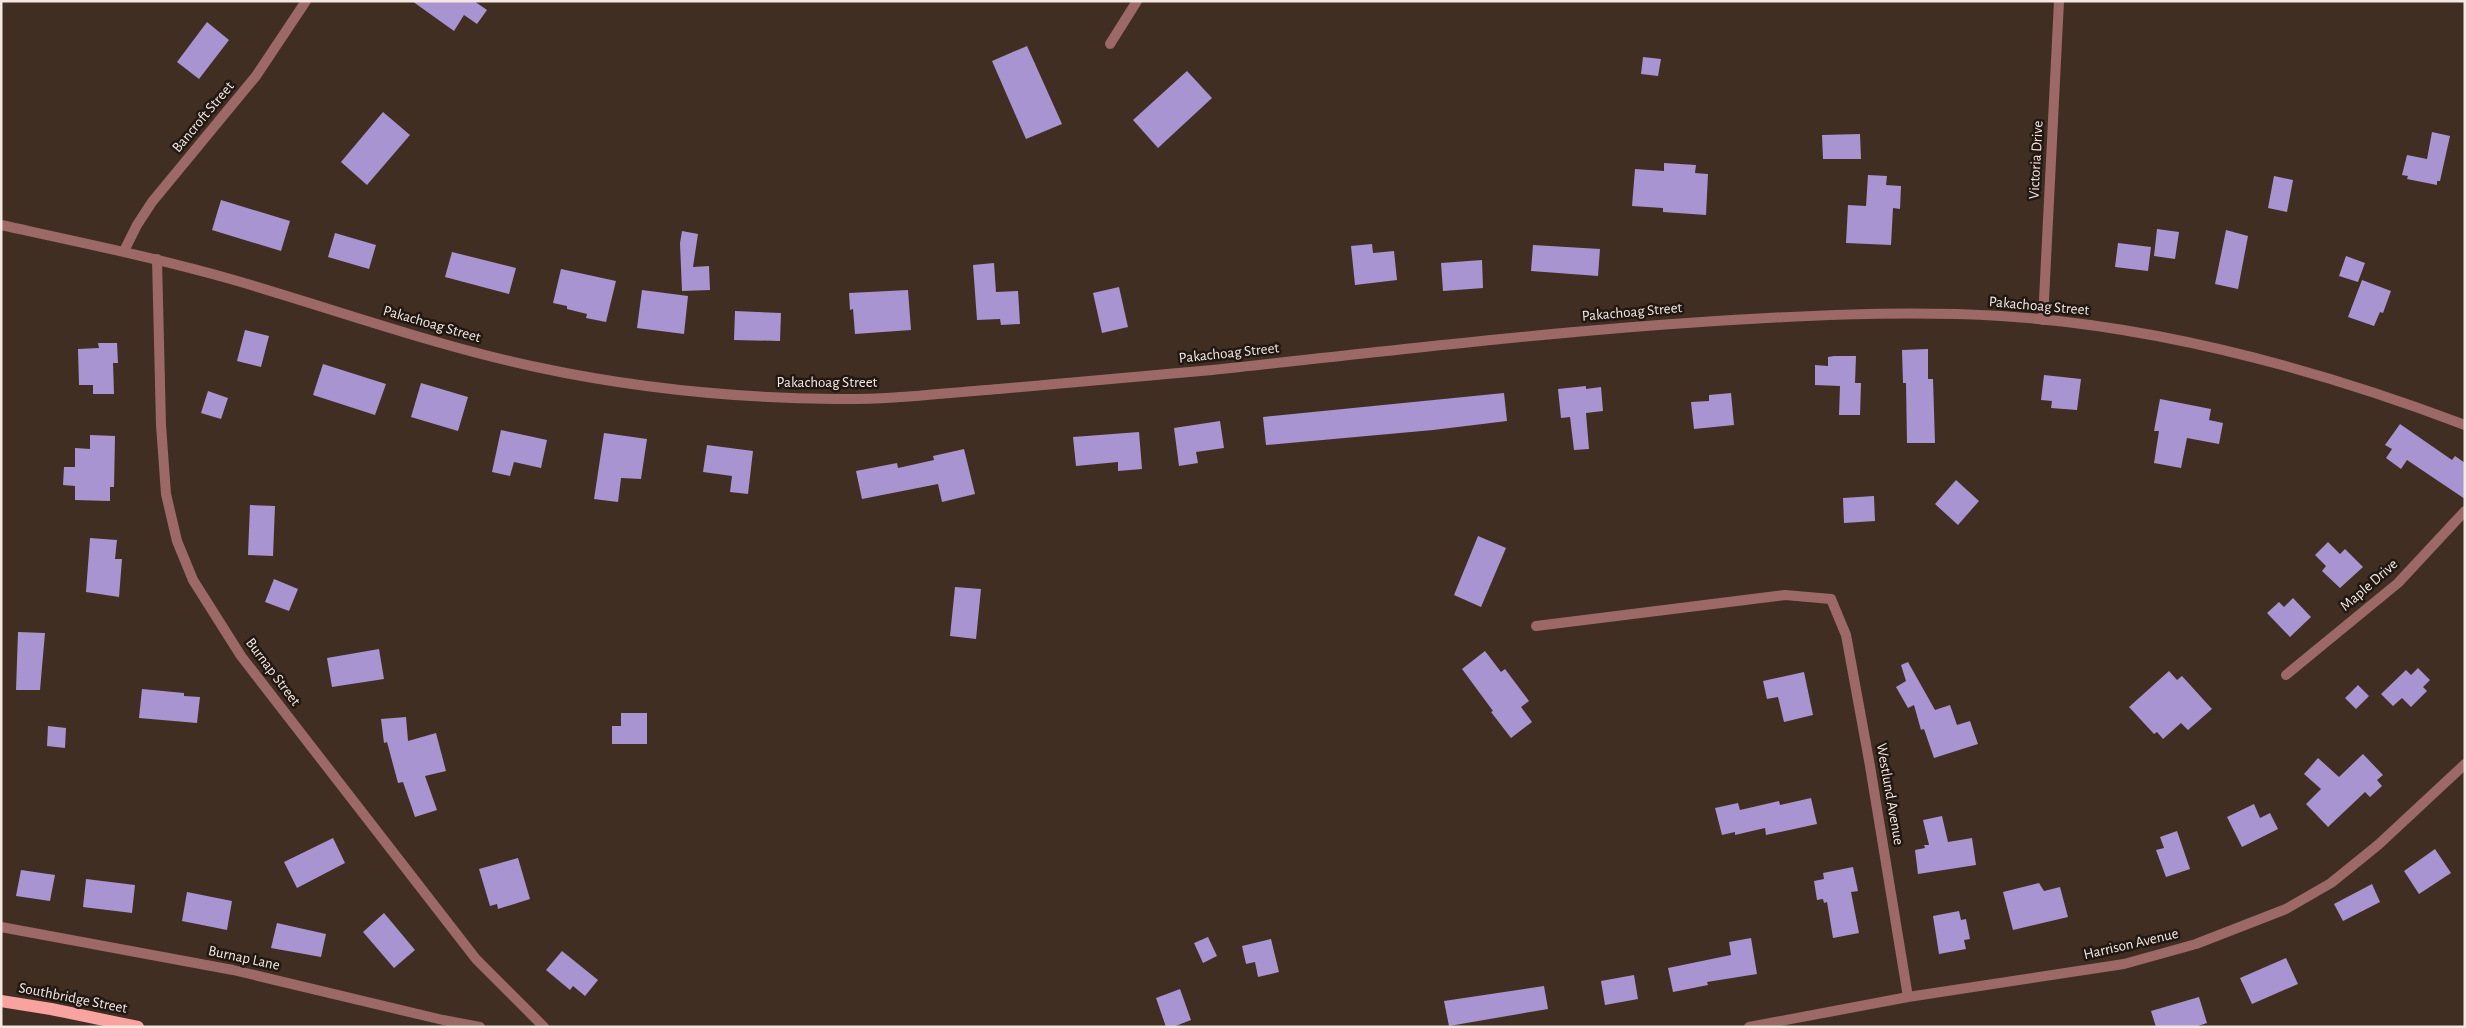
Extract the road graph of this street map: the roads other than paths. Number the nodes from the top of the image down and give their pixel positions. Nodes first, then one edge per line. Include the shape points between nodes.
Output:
1 (306, 1) edge
2 (1137, 1) edge
3 (2059, 1) edge
4 (1110, 44) dead end
5 (1, 226) edge
6 (124, 251) junction
7 (157, 259) junction
8 (2042, 320) junction
9 (2465, 425) edge
10 (2465, 511) edge
11 (1536, 626) dead end
12 (2286, 675) dead end
13 (2465, 764) edge
14 (1, 927) edge
15 (1908, 997) junction
16 (1, 1001) edge
17 (138, 1027) edge
18 (480, 1027) edge
19 (544, 1027) edge
20 (1749, 1027) edge

1 - 6 street, Bancroft Street via 256,76 152,202
2 - 4 street
3 - 8 street, Victoria Drive
5 - 6 street, Pakachoag Street
6 - 7 street, Pakachoag Street
7 - 8 street, Pakachoag Street via 409,334 530,366 674,389 813,399 934,394 1154,376 1614,328 1736,320 1934,314
7 - 19 street, Burnap Street via 165,487 177,541 192,580 241,656 470,952
8 - 9 street, Pakachoag Street via 2126,331 2250,356 2360,388
10 - 12 street, Maple Drive via 2398,583
11 - 15 street, Westlund Avenue via 1785,594 1830,599 1846,636
13 - 15 street, Harrison Avenue via 2378,845 2331,883 2286,909 2196,944 2140,960
14 - 18 street, Burnap Lane via 233,970
15 - 20 street, Harrison Avenue
16 - 17 main road, Southbridge Street

